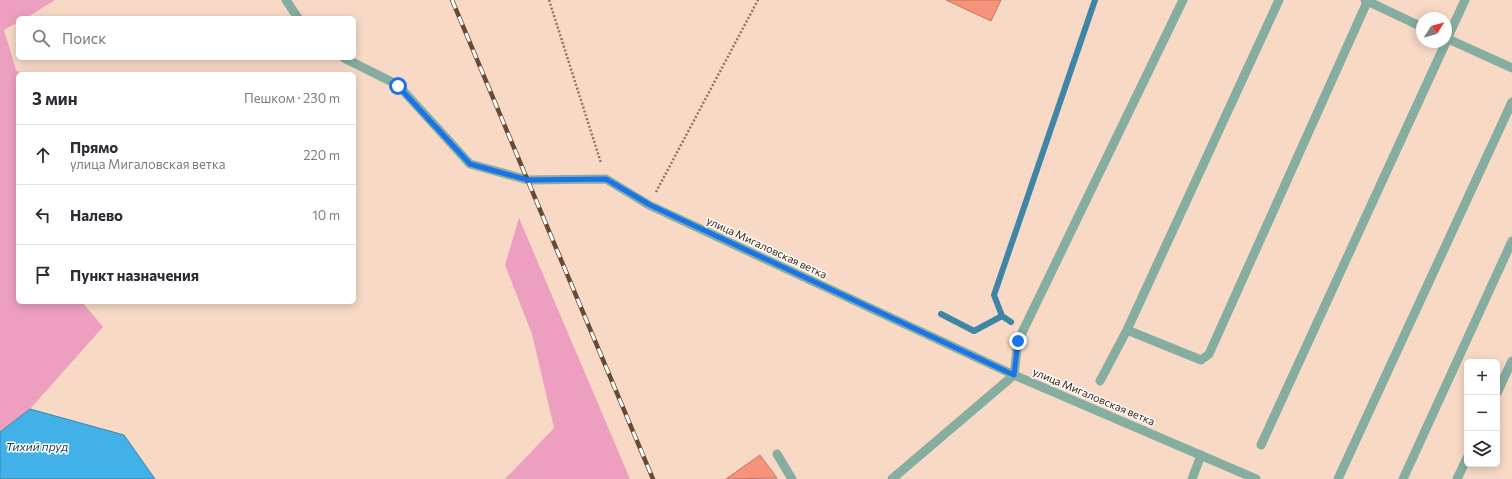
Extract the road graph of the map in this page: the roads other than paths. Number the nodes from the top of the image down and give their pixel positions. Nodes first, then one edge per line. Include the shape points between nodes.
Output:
1 (286, 0) edge
2 (1183, 0) edge
3 (1279, 0) edge
4 (1367, 0) edge
5 (1465, 0) edge
6 (297, 16) edge
7 (1416, 24) edge
8 (1452, 27) edge
9 (1452, 43) edge
10 (1442, 48) edge
11 (348, 60) edge
12 (1512, 68) edge
13 (1512, 102) edge
14 (1512, 241) edge
15 (1127, 330) junction
16 (1512, 361) edge
17 (1014, 375) junction
18 (1100, 382) dead end
19 (1500, 387) edge
20 (1261, 445) dead end
21 (777, 454) dead end
22 (1201, 455) junction
23 (1464, 464) edge
24 (792, 479) edge
25 (892, 479) edge
26 (1192, 479) edge
27 (1256, 479) edge
28 (1338, 479) edge
29 (1403, 479) edge
30 (1457, 479) edge

1 - 6 lane
2 - 17 lane via 1018,341
3 - 15 lane
4 - 7 lane
4 - 15 lane via 1209,354 1201,360
5 - 8 lane
9 - 12 lane
10 - 20 lane
11 - 17 lane, улица Мигаловская ветка via 398,86 470,164 528,180 606,179 650,205
13 - 28 lane
14 - 29 lane
15 - 18 lane
16 - 19 lane
17 - 22 lane, улица Мигаловская ветка
17 - 25 lane
21 - 24 lane
22 - 26 lane
22 - 27 lane, улица Мигаловская ветка
23 - 30 lane

